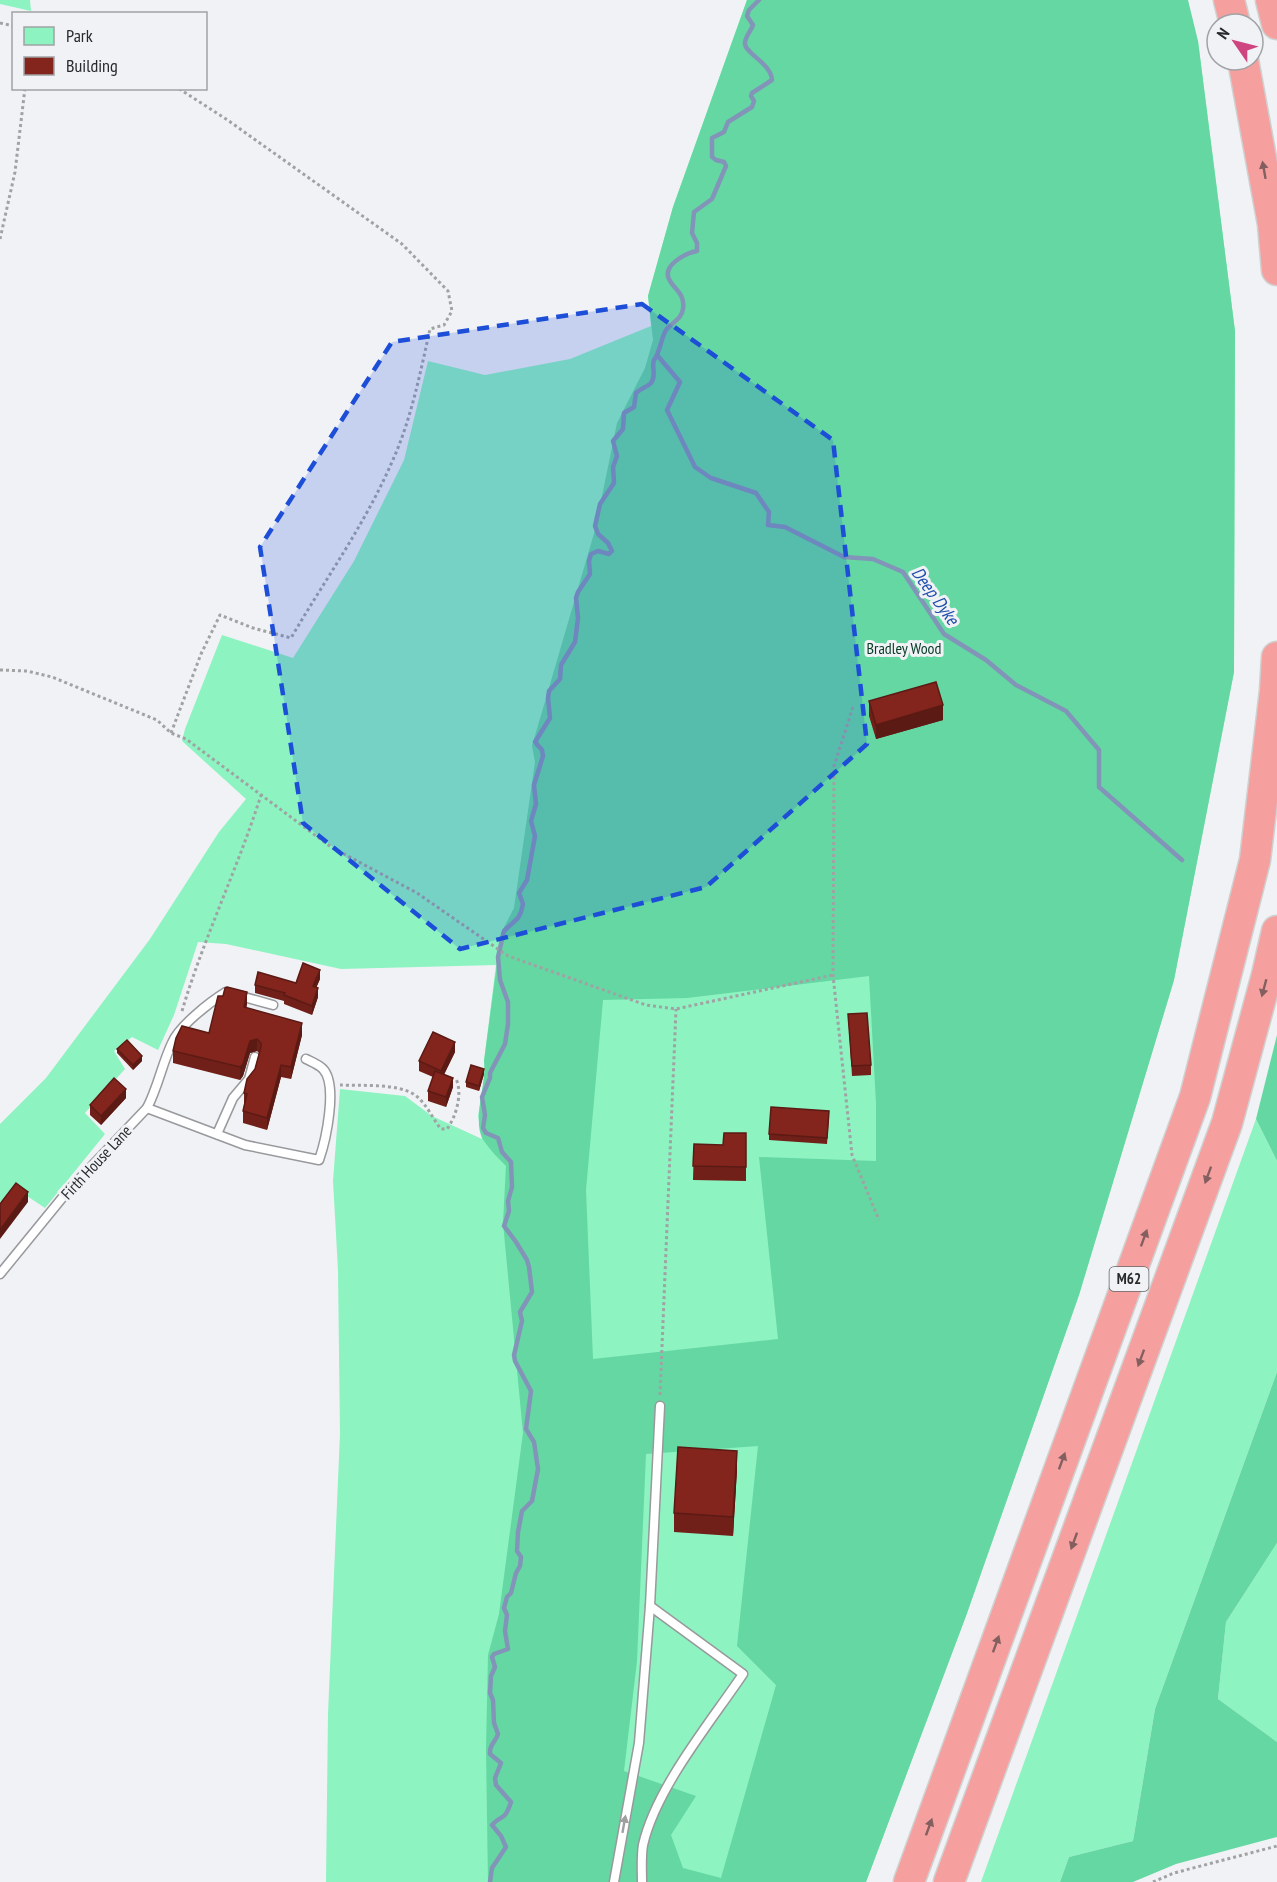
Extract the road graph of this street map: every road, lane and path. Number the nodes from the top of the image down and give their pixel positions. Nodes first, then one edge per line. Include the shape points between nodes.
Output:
1 (1270, 0) edge
2 (1277, 24) edge
3 (1246, 72) edge
4 (25, 90) edge
5 (181, 90) edge
6 (0, 239) edge
7 (1277, 270) edge
8 (1277, 657) edge
9 (0, 670) edge
10 (853, 707) dead end
11 (171, 733) junction
12 (261, 795) junction
13 (1277, 931) edge
14 (833, 975) junction
15 (273, 1005) dead end
16 (676, 1009) junction
17 (172, 1041) junction
18 (255, 1057) dead end
19 (306, 1059) dead end
20 (456, 1079) dead end
21 (329, 1085) junction
22 (147, 1108) junction
23 (217, 1134) junction
24 (879, 1220) dead end
25 (0, 1274) edge
26 (660, 1406) joint
27 (650, 1606) junction
28 (1277, 1846) edge
29 (615, 1882) edge
30 (642, 1882) edge
31 (909, 1882) edge
32 (949, 1882) edge
33 (1153, 1882) edge

1 - 2 highway
7 -> 3 highway
4 - 6 path via 15,172
5 - 11 path via 402,244 448,291 452,311 444,325 430,329 397,450 364,519 291,638 220,615
31 -> 8 highway, M62 via 1195,1097 1255,860
9 - 11 path via 52,677 157,720
10 - 14 path via 834,766
11 - 12 path via 186,739
12 - 16 path via 331,847 417,892 508,956 646,1005
12 - 17 path
13 -> 32 highway, M62 via 1227,1123
14 - 16 path
14 - 24 path via 852,1155
15 - 17 lane via 226,992 200,1011
16 - 26 path
17 - 22 lane, Firth House Lane
18 - 23 lane via 249,1079 233,1098
19 - 21 lane via 323,1069
20 - 21 path via 460,1086 453,1121 447,1129 441,1129 415,1095 402,1089
21 - 23 lane via 331,1095 319,1160 245,1145
22 - 23 lane
22 - 25 lane, Firth House Lane via 67,1192
26 - 27 lane
29 -> 27 lane via 639,1743
27 - 30 lane via 743,1674 687,1755 654,1812 643,1847
28 - 33 path

